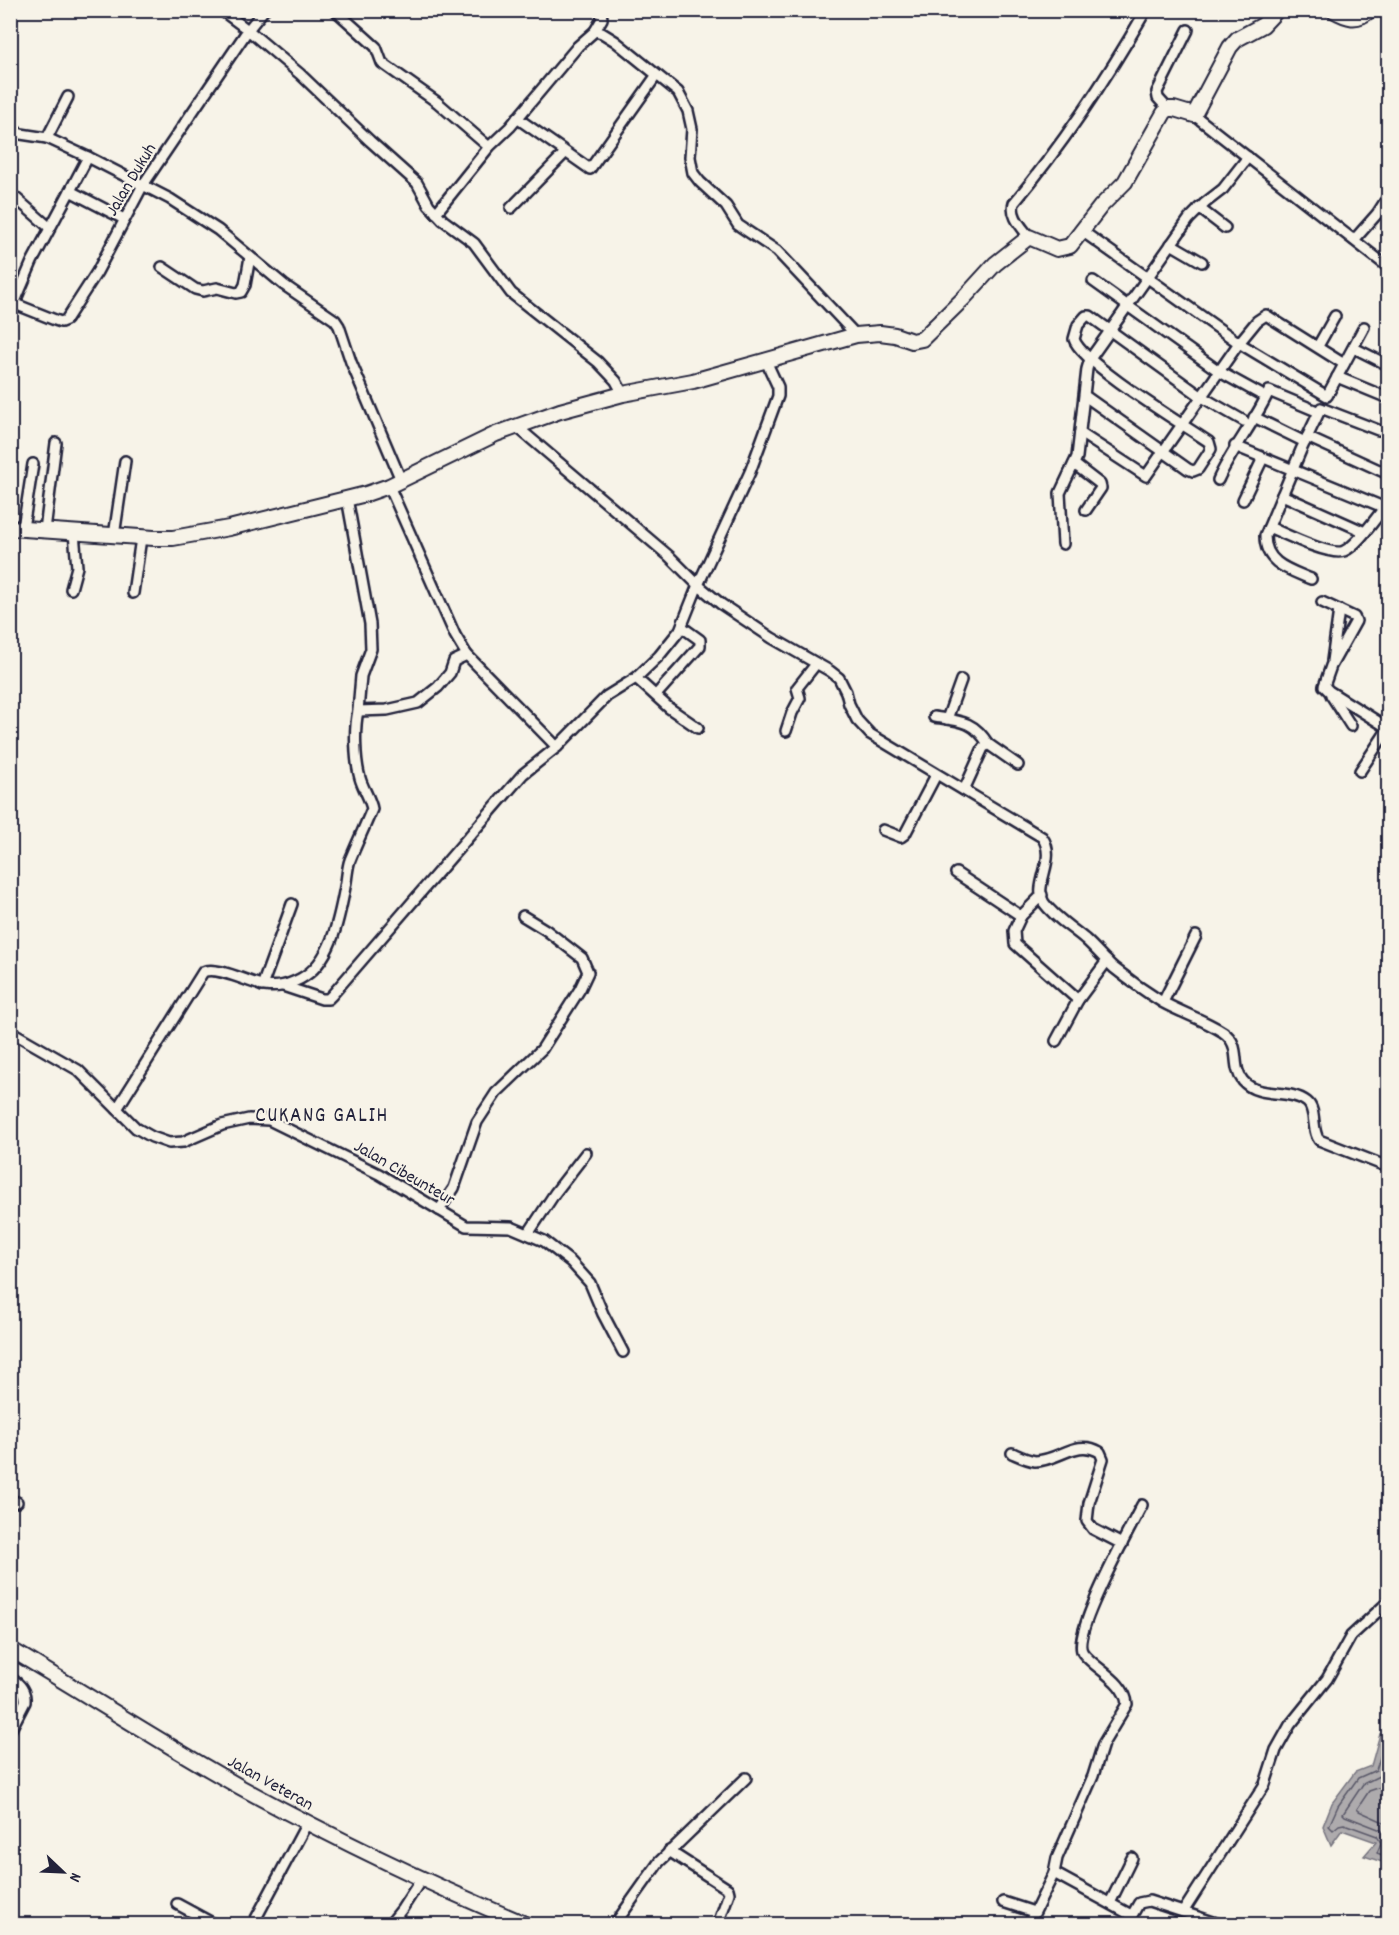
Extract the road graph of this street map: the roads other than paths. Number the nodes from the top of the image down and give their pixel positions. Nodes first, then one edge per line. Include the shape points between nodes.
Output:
1 (220, 10) edge
2 (264, 10) edge
3 (335, 10) edge
4 (601, 10) edge
5 (1146, 10) edge
6 (1277, 10) edge
7 (1333, 10) edge
8 (1370, 10) edge
9 (248, 30) junction
10 (1188, 30) dead end
11 (595, 31) junction
12 (656, 76) junction
13 (68, 97) dead end
14 (1168, 109) junction
15 (1194, 115) junction
16 (517, 118) junction
17 (10, 129) edge
18 (47, 138) junction
19 (489, 147) junction
20 (565, 153) junction
21 (88, 157) junction
22 (1248, 157) junction
23 (143, 185) junction
24 (70, 191) junction
25 (10, 193) edge
26 (1389, 197) edge
27 (511, 208) dead end
28 (1199, 208) junction
29 (436, 213) junction
30 (124, 219) junction
31 (50, 228) junction
32 (1225, 228) dead end
33 (1082, 231) junction
34 (1029, 237) junction
35 (1354, 240) junction
36 (1171, 244) junction
37 (250, 257) junction
38 (1202, 262) dead end
39 (162, 267) dead end
40 (1389, 267) edge
41 (1147, 278) junction
42 (1093, 281) dead end
43 (12, 303) edge
44 (1127, 306) junction
45 (1335, 316) dead end
46 (1364, 327) dead end
47 (1110, 330) junction
48 (856, 335) junction
49 (1239, 343) junction
50 (1318, 346) junction
51 (1354, 348) junction
52 (765, 359) junction
53 (1090, 359) junction
54 (1344, 364) junction
55 (1389, 365) edge
56 (1220, 372) junction
57 (1337, 377) junction
58 (623, 394) junction
59 (1260, 394) dead end
60 (1085, 396) junction
61 (1202, 397) junction
62 (1389, 398) edge
63 (1318, 412) junction
64 (1254, 417) junction
65 (1244, 421) dead end
66 (1182, 424) junction
67 (516, 426) junction
68 (1378, 430) dead end
69 (1080, 433) junction
70 (1306, 440) junction
71 (56, 443) dead end
72 (1235, 446) junction
73 (1164, 451) junction
74 (1263, 458) junction
75 (125, 461) dead end
76 (33, 464) dead end
77 (1074, 464) junction
78 (1293, 470) junction
79 (1389, 474) edge
80 (1218, 480) dead end
81 (395, 483) junction
82 (1282, 495) junction
83 (348, 498) junction
84 (1243, 500) dead end
85 (1387, 508) edge
86 (1086, 510) dead end
87 (1269, 527) junction
88 (17, 528) edge
89 (45, 530) junction
90 (1365, 531) junction
91 (74, 533) junction
92 (114, 536) junction
93 (141, 538) junction
94 (1064, 544) dead end
95 (1311, 579) dead end
96 (698, 585) junction
97 (72, 589) dead end
98 (133, 593) dead end
99 (1322, 602) dead end
100 (1339, 610) junction
101 (682, 627) junction
102 (467, 655) junction
103 (816, 664) junction
104 (1331, 666) junction
105 (636, 678) junction
106 (961, 680) dead end
107 (1329, 691) junction
108 (656, 695) junction
109 (358, 711) junction
110 (1360, 711) junction
111 (934, 717) dead end
112 (947, 719) junction
113 (698, 728) dead end
114 (1389, 728) edge
115 (786, 731) dead end
116 (988, 744) junction
117 (556, 747) junction
118 (1018, 765) dead end
119 (1360, 771) dead end
120 (936, 775) junction
121 (964, 790) junction
122 (883, 830) dead end
123 (956, 873) dead end
124 (1042, 895) junction
125 (292, 904) dead end
126 (523, 916) dead end
127 (1021, 916) junction
128 (1196, 936) dead end
129 (1107, 961) junction
130 (262, 986) junction
131 (283, 986) junction
132 (1078, 1000) junction
133 (1163, 1002) junction
134 (10, 1031) edge
135 (1056, 1041) dead end
136 (117, 1109) junction
137 (586, 1153) dead end
138 (1389, 1167) edge
139 (439, 1210) junction
140 (528, 1234) junction
141 (623, 1352) dead end
142 (1012, 1453) dead end
143 (1142, 1505) dead end
144 (1122, 1544) junction
145 (1389, 1602) edge
146 (10, 1649) edge
147 (10, 1678) edge
148 (10, 1731) edge
149 (746, 1778) dead end
150 (308, 1823) junction
151 (669, 1851) junction
152 (1132, 1858) dead end
153 (1054, 1873) junction
154 (422, 1878) junction
155 (1003, 1902) dead end
156 (1110, 1903) junction
157 (177, 1904) dead end
158 (1034, 1912) junction
159 (1183, 1912) junction
160 (1131, 1915) junction
161 (520, 1923) edge
162 (214, 1924) edge
163 (253, 1924) edge
164 (390, 1924) edge
165 (615, 1924) edge
166 (718, 1924) edge
167 (1029, 1924) edge
168 (1128, 1924) edge
169 (1219, 1924) edge

1 - 9 street
2 - 9 street, Jalan Dukuh
3 - 19 street via 376,47 382,63 437,102
4 - 11 street via 602,19
5 - 34 street via 1064,138 1014,203 1014,215
6 - 15 street via 1263,25 1230,47
7 - 8 street via 1354,19
9 - 23 street, Jalan Dukuh
9 - 29 street via 417,183
10 - 14 street via 1157,92
11 - 12 street via 615,41
11 - 16 street
12 - 20 street via 591,169
12 - 48 street via 678,92 688,111 692,129 691,167 700,182 726,206 738,225 777,251
13 - 18 street
14 - 15 street
14 - 33 street via 1125,182
15 - 22 street
16 - 19 street
16 - 20 street
17 - 18 street
18 - 21 street
19 - 29 street
20 - 27 street
21 - 23 street
21 - 24 street
22 - 28 street via 1223,189
22 - 35 street
23 - 30 street, Jalan Dukuh
23 - 37 street via 204,221
24 - 30 street
24 - 31 street
25 - 31 street
26 - 35 street
28 - 32 street
28 - 36 street
29 - 58 street via 474,243 511,293 598,362
30 - 43 street, Jalan Dukuh via 66,320 61,322
31 - 43 street
33 - 34 street via 1064,248
33 - 41 street
34 - 48 street via 995,264 922,339 912,341 880,333
35 - 40 street
36 - 38 street
36 - 41 street
37 - 39 street via 245,285 236,293 217,288 195,289
37 - 81 street via 338,323
41 - 44 street
41 - 49 street
42 - 44 street
44 - 47 street
44 - 56 street
45 - 50 street
46 - 51 street
47 - 53 street
47 - 53 street via 1086,315 1078,325 1074,339
47 - 61 street
48 - 52 street
49 - 50 street via 1266,315
49 - 56 street
49 - 57 street via 1327,396
50 - 54 street
51 - 54 street
51 - 55 street
52 - 58 street via 693,381
52 - 96 street via 778,396 750,472
53 - 60 street
53 - 66 street
54 - 57 street
56 - 59 street
56 - 61 street
57 - 62 street
58 - 67 street
60 - 69 street
60 - 73 street
61 - 65 street
61 - 66 street
63 - 64 street via 1269,391
63 - 68 street via 1322,408
63 - 70 street
64 - 70 street
64 - 72 street
66 - 73 street
66 - 73 street via 1209,442 1211,449 1198,469 1192,471
67 - 81 street
67 - 96 street
69 - 73 street via 1146,476
69 - 77 street
70 - 78 street
70 - 79 street
71 - 89 street
72 - 74 street
72 - 80 street
74 - 78 street
74 - 84 street
75 - 92 street
76 - 88 street
77 - 86 street via 1100,484
77 - 94 street via 1060,492
78 - 82 street
78 - 85 street
81 - 83 street
81 - 102 street via 455,635
82 - 87 street
82 - 90 street
83 - 93 street via 229,528 173,538
83 - 109 street via 371,641 361,676
85 - 90 street
87 - 90 street via 1310,545 1341,553
87 - 95 street via 1265,546 1273,560
88 - 89 street
89 - 91 street
91 - 92 street
91 - 97 street via 77,567
92 - 93 street
93 - 98 street
96 - 101 street
96 - 103 street via 720,604
99 - 100 street
100 - 104 street
100 - 104 street via 1356,621
101 - 105 street
101 - 108 street via 700,640 700,646
102 - 109 street via 454,661 447,677 417,703
102 - 117 street
103 - 115 street via 797,688 800,698
103 - 120 street via 842,683 862,727
104 - 107 street via 1324,686
105 - 108 street
105 - 117 street via 607,696
106 - 112 street
107 - 110 street
107 - 110 street via 1349,729
108 - 113 street
109 - 131 street via 358,765 372,809 350,861 339,917 322,960 309,974
110 - 114 street
111 - 112 street
112 - 116 street via 978,730
114 - 119 street
116 - 118 street
116 - 121 street
117 - 131 street via 524,774 328,999
120 - 121 street
120 - 122 street via 905,834 901,837
121 - 124 street via 1042,837 1048,851
123 - 127 street
124 - 127 street
124 - 129 street via 1055,915
125 - 130 street
126 - 139 street via 582,958 588,972 542,1049 496,1094 477,1122 454,1188
127 - 132 street via 1014,931 1015,944
128 - 133 street
129 - 132 street
129 - 133 street
130 - 131 street
130 - 136 street via 214,970 203,972
132 - 135 street
133 - 138 street via 1231,1038 1237,1067 1248,1085 1309,1104 1319,1140
134 - 136 street, Jalan Cibeunteur via 78,1070
136 - 139 street, Jalan Cibeunteur via 136,1128 169,1143 191,1139 222,1125 249,1119 268,1120 379,1174
137 - 140 street
139 - 140 street, Jalan Cibeunteur via 471,1228 511,1227
140 - 141 street, Jalan Cibeunteur via 552,1246 590,1283
142 - 144 street via 1037,1461 1081,1447 1100,1452 1103,1459 1087,1521
143 - 144 street
144 - 153 street via 1095,1598 1080,1643 1084,1655 1124,1693 1127,1704 1103,1744
145 - 159 street via 1351,1636 1327,1678 1290,1725 1276,1750 1265,1784
146 - 150 street, Jalan Veteran via 127,1721
147 - 148 street via 19,1683 26,1697
149 - 151 street
150 - 154 street, Jalan Veteran
150 - 163 street
151 - 165 street
151 - 166 street via 728,1889
152 - 156 street
153 - 156 street
153 - 158 street
154 - 161 street, Jalan Veteran
154 - 164 street
155 - 158 street
156 - 160 street
157 - 162 street
158 - 167 street
159 - 160 street via 1149,1901 1139,1903
159 - 169 street
160 - 168 street

